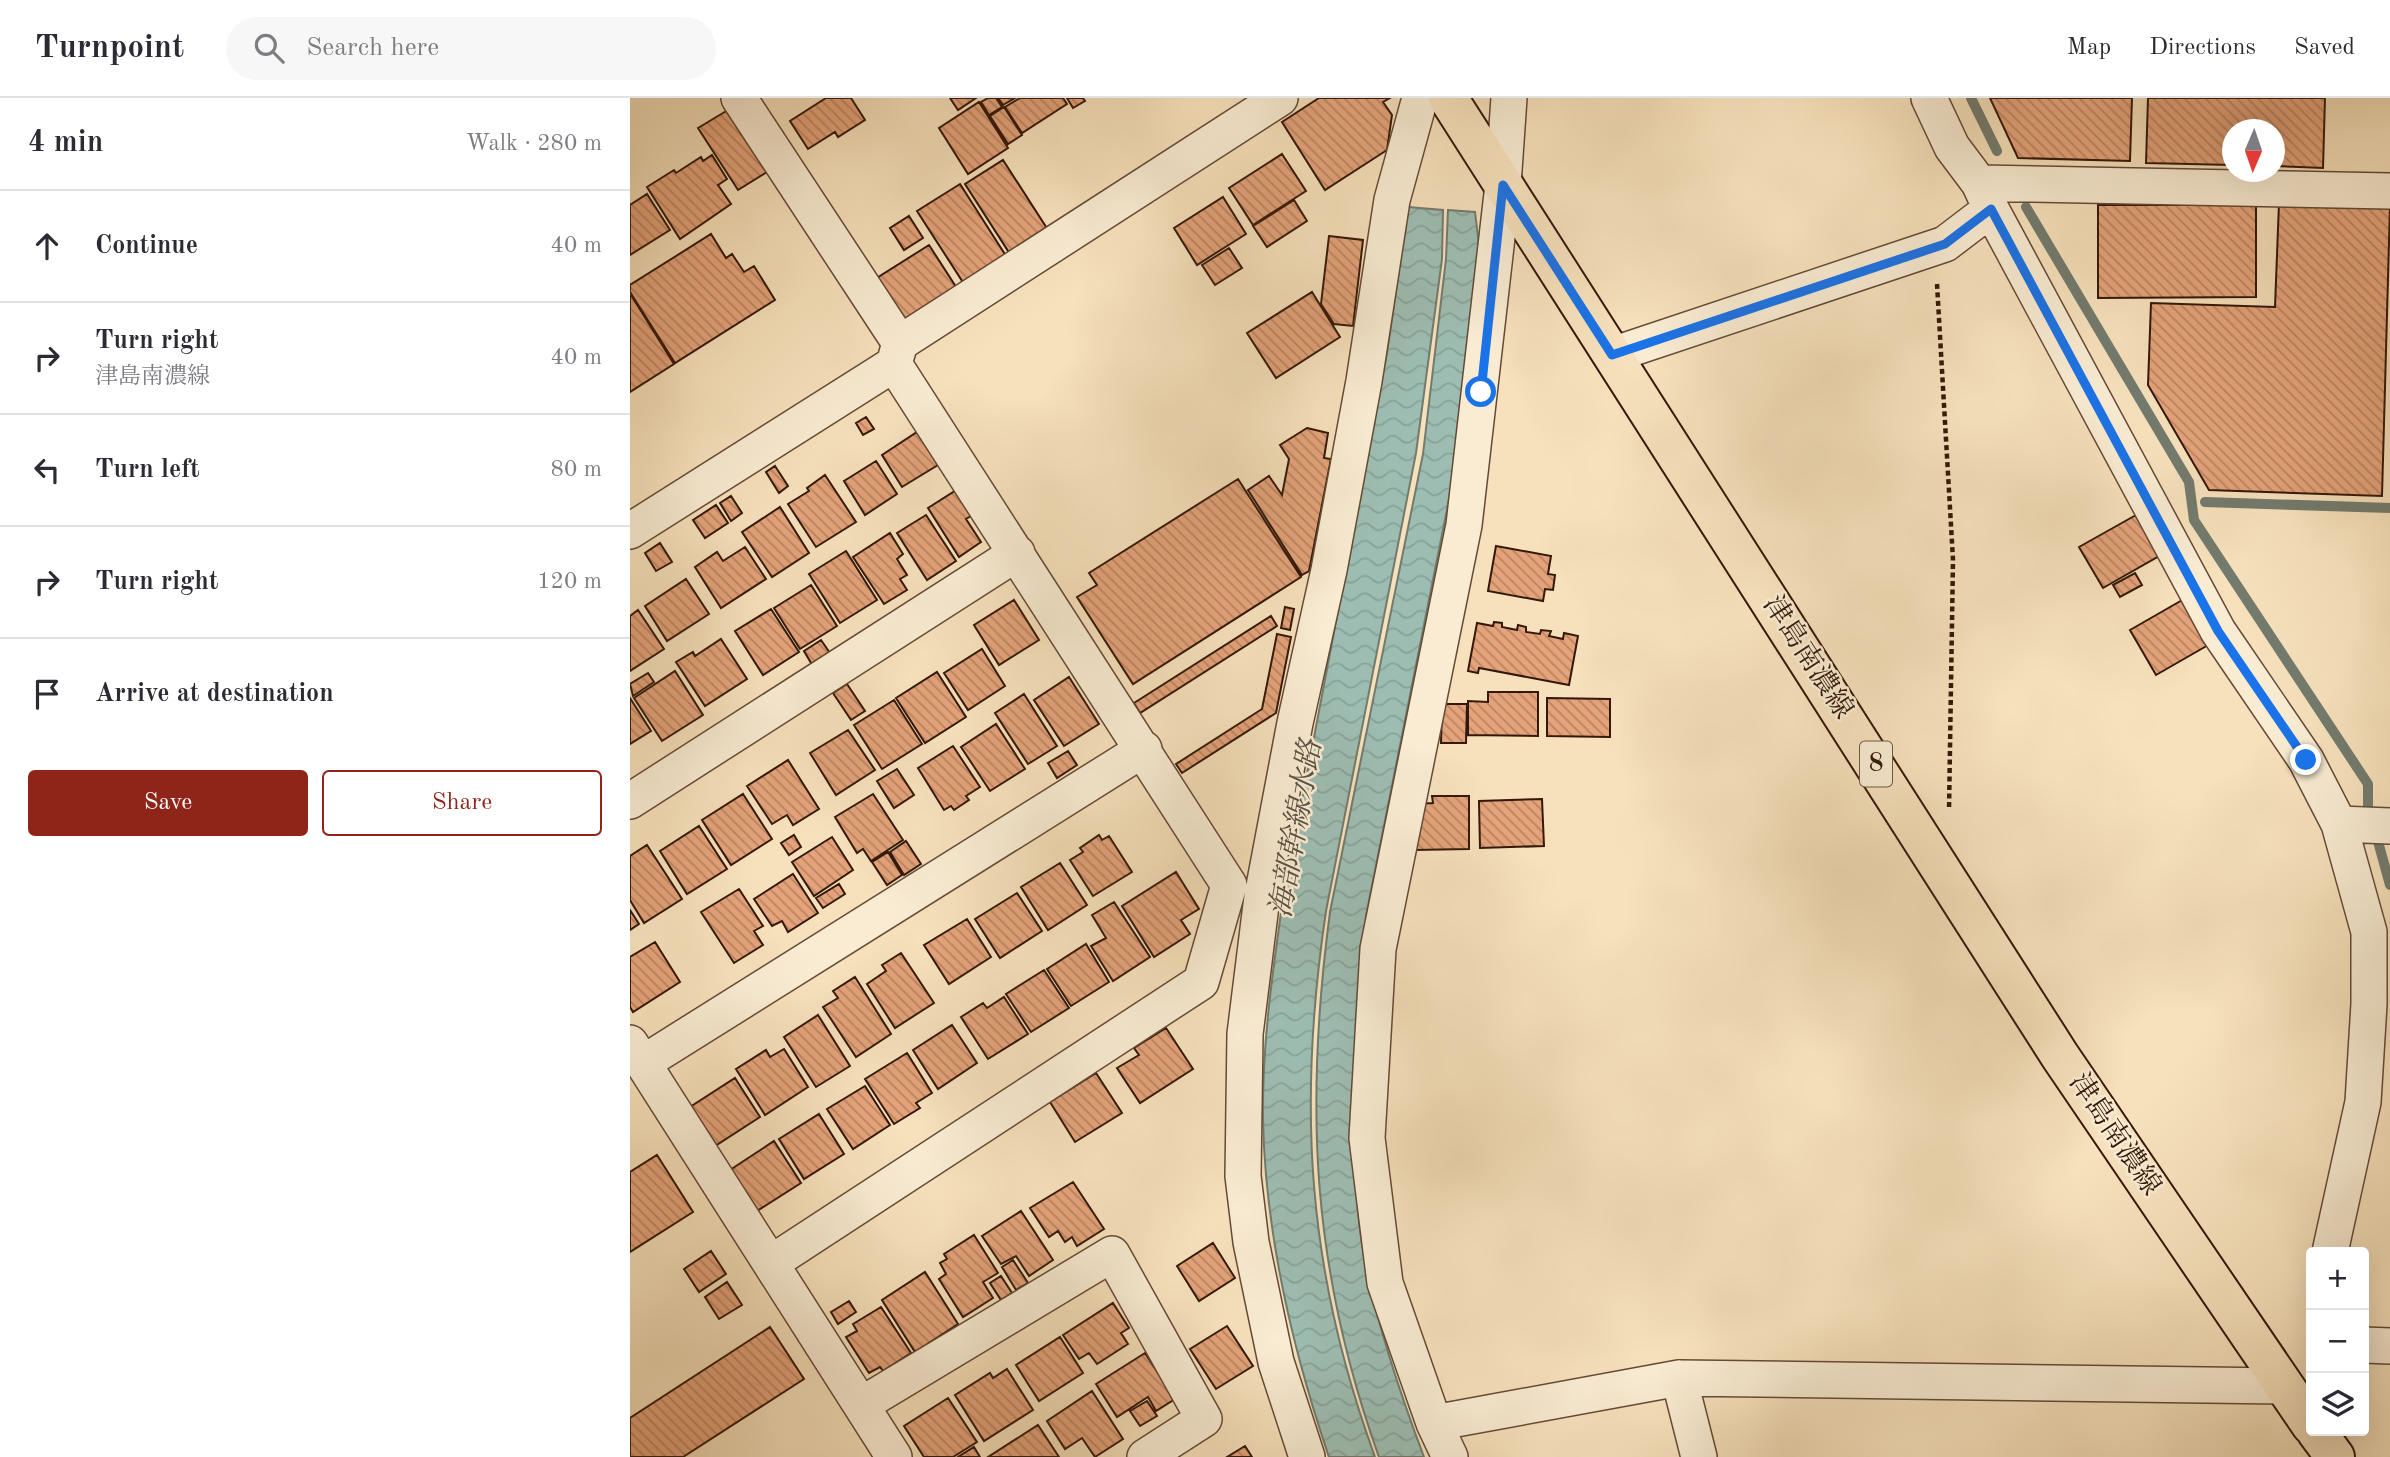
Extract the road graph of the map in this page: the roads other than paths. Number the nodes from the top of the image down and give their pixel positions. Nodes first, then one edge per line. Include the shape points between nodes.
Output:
1 (739, 98) edge
2 (1280, 98) edge
3 (1420, 98) edge
4 (1448, 98) edge
5 (1509, 98) edge
6 (1930, 98) edge
7 (1503, 185) junction
8 (2390, 191) edge
9 (1985, 196) junction
10 (897, 353) junction
11 (1612, 355) junction
12 (630, 531) edge
13 (1017, 554) junction
14 (1144, 749) junction
15 (630, 801) edge
16 (2339, 824) junction
17 (2390, 826) edge
18 (1229, 885) junction
19 (1262, 897) junction
20 (636, 1053) edge
21 (2376, 1102) edge
22 (2332, 1247) edge
23 (771, 1264) junction
24 (2369, 1345) edge
25 (2390, 1346) edge
26 (1679, 1378) junction
27 (2282, 1386) junction
28 (861, 1405) junction
29 (1434, 1423) junction
30 (2323, 1438) edge
31 (894, 1457) edge
32 (1145, 1457) edge
33 (1307, 1457) edge
34 (1450, 1457) edge
35 (1699, 1457) edge

1 - 10 street
2 - 10 street
3 - 19 street via 1392,200 1332,557
4 - 7 main road, 津島南濃線 / 8
5 - 7 street
6 - 9 street via 1952,147
7 - 11 main road, 津島南濃線 / 8
7 - 29 street via 1464,525 1378,949 1367,1138 1385,1283
8 - 9 street
9 - 11 street via 1945,244
9 - 16 street via 2218,631 2306,760
10 - 12 street
10 - 13 street
11 - 27 main road, 津島南濃線 / 8 via 2060,1056
13 - 14 street
13 - 15 street
14 - 18 street
14 - 20 street
16 - 17 street
16 - 21 street via 2369,932
18 - 19 street
18 - 23 street via 1201,982
19 - 33 street via 1245,1034 1243,1176 1251,1242 1276,1362
20 - 23 street
21 - 22 street
23 - 28 street
24 - 25 street
26 - 27 street
26 - 29 street
26 - 35 street
27 - 30 main road, 津島南濃線 / 8
28 - 31 street
28 - 32 street via 1112,1254 1204,1419
29 - 34 street

